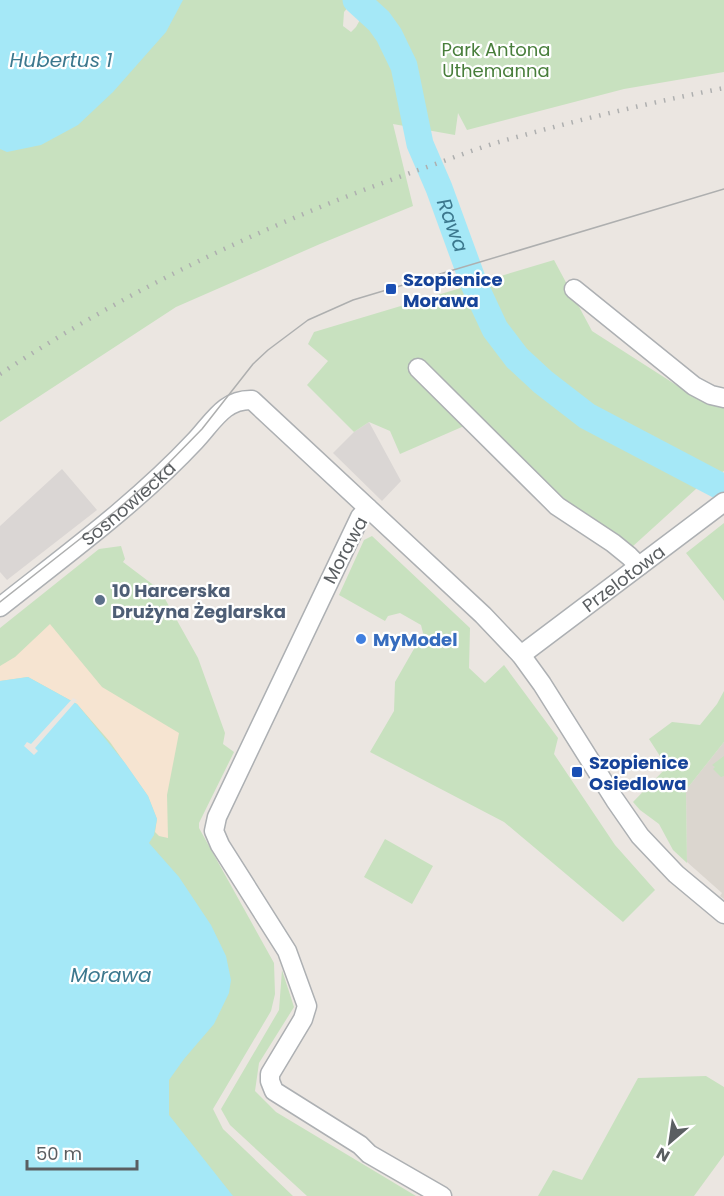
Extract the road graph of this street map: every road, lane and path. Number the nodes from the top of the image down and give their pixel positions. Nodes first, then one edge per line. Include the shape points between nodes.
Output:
1 (574, 290) dead end
2 (418, 368) dead end
3 (724, 398) edge
4 (252, 400) joint
5 (721, 504) edge
6 (368, 508) junction
7 (639, 566) junction
8 (0, 607) edge
9 (521, 655) junction
10 (724, 914) edge
11 (442, 1196) edge

1 - 3 street via 694,386
2 - 7 street via 557,506 613,543
4 - 6 street, Morawa
4 - 8 street, Sosnowiecka via 224,408 150,486
5 - 7 street, Przelotowa
6 - 9 street, Morawa
6 - 11 street, Morawa via 324,592 217,817 214,831 287,951 307,1006 270,1074 274,1091 369,1154
7 - 9 street, Przelotowa
9 - 10 street, Morawa via 640,836 676,874

